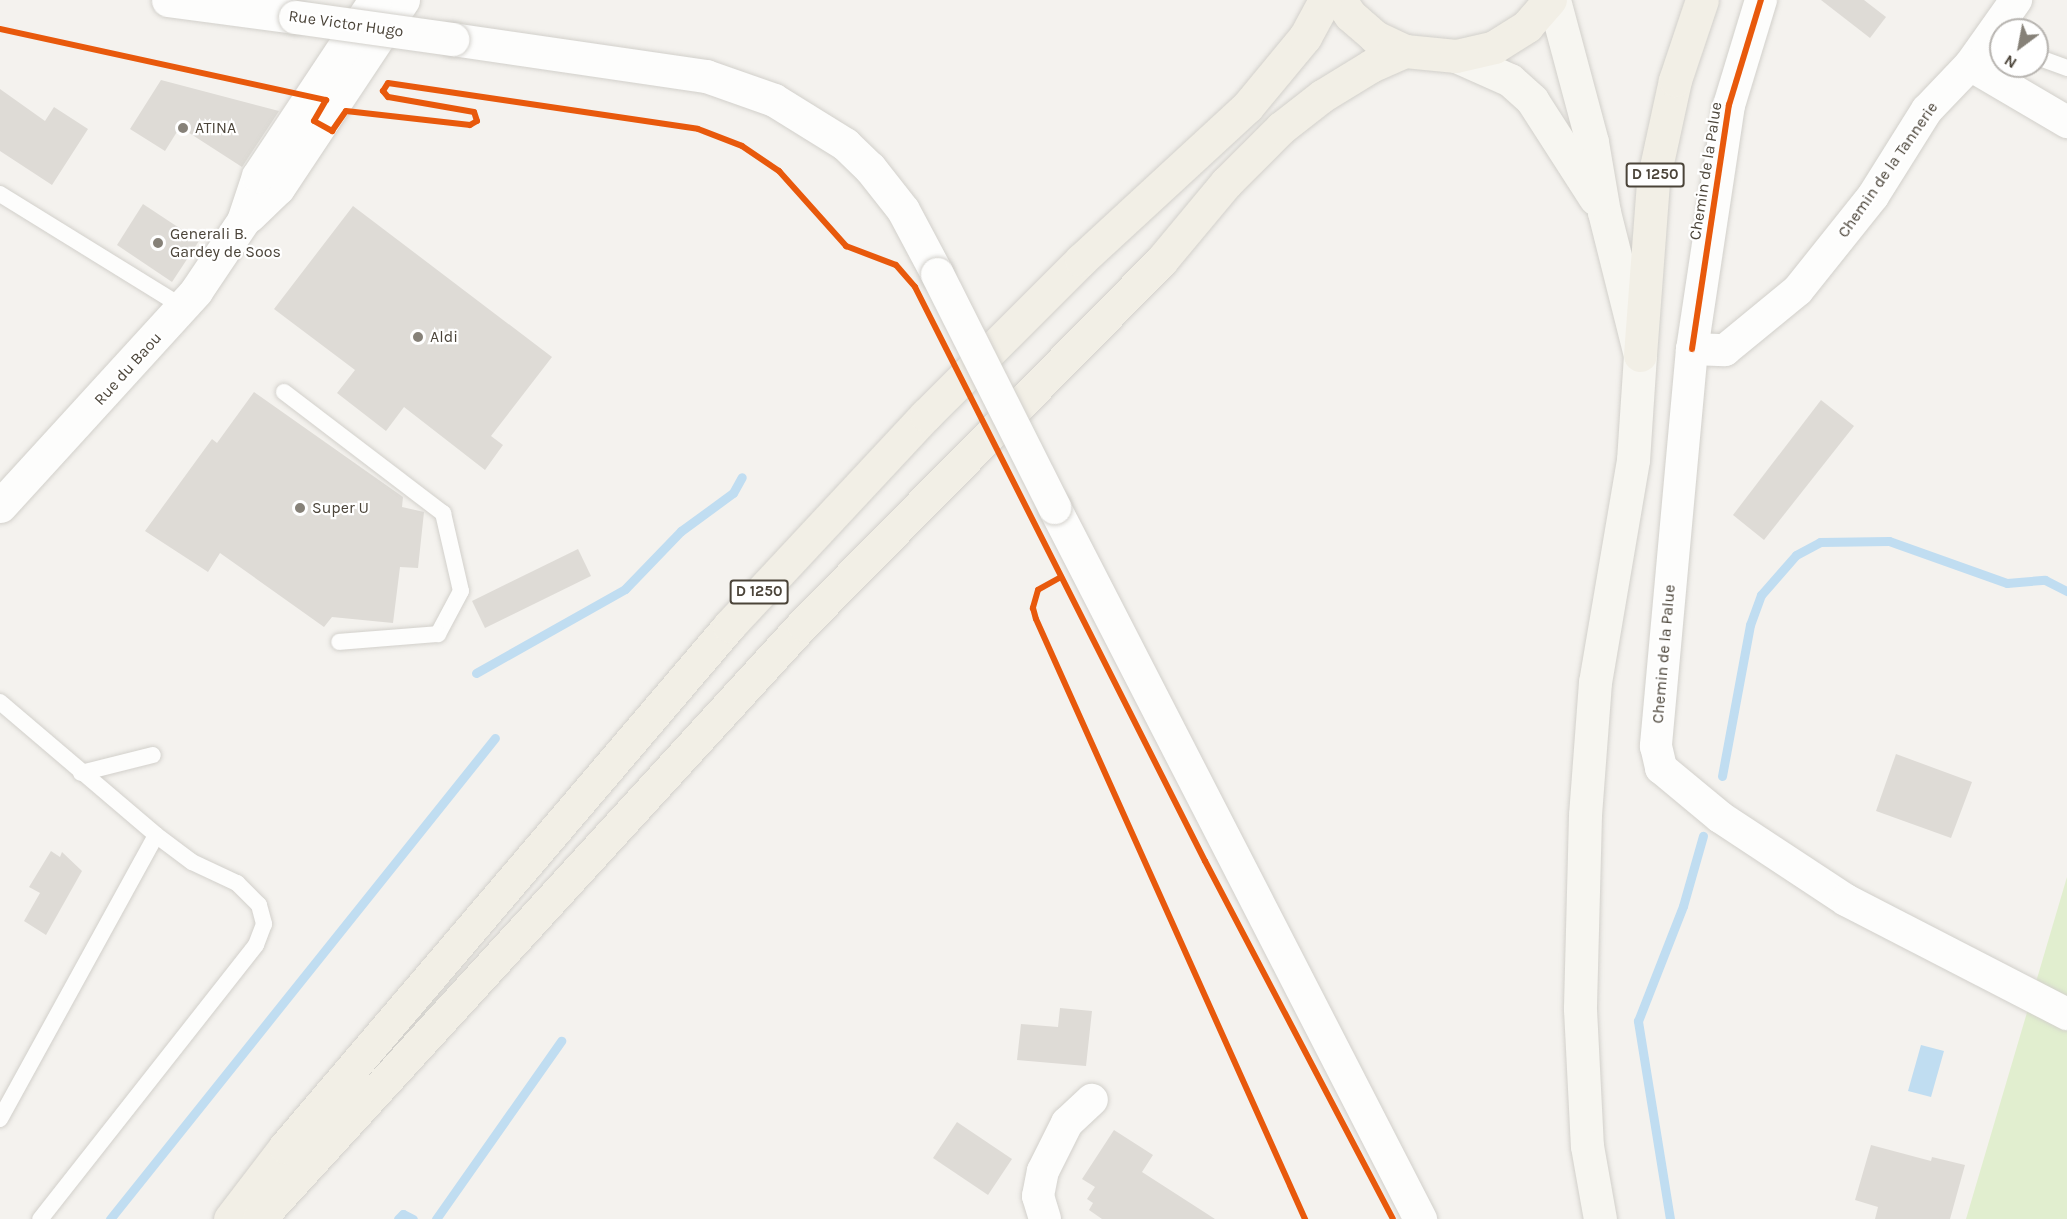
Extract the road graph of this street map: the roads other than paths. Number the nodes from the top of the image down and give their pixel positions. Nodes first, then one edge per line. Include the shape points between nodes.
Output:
1 (168, 0) edge
2 (375, 0) edge
3 (403, 0) edge
4 (1325, 0) edge
5 (1340, 0) edge
6 (1552, 0) edge
7 (1702, 0) edge
8 (1761, 0) edge
9 (2016, 0) edge
10 (1985, 50) edge
11 (1405, 51) junction
12 (1456, 56) junction
13 (2049, 61) edge
14 (2067, 68) edge
15 (2067, 122) edge
16 (0, 194) edge
17 (1604, 212) junction
18 (243, 221) junction
19 (183, 307) junction
20 (1692, 349) junction
21 (1640, 355) junction
22 (284, 392) dead end
23 (0, 506) edge
24 (339, 642) dead end
25 (0, 702) edge
26 (153, 755) dead end
27 (81, 773) junction
28 (156, 835) junction
29 (2067, 1014) edge
30 (1092, 1100) dead end
31 (0, 1119) edge
32 (40, 1219) edge
33 (230, 1219) edge
34 (259, 1219) edge
35 (1045, 1219) edge
36 (1420, 1219) edge
37 (1600, 1219) edge

1 - 36 street, Rue Victor Hugo, bridge via 706,76 774,100 845,144 870,168 903,210 937,274
2 - 18 street, Rue du Baou via 258,176
3 - 18 street, Rue du Baou via 278,188
4 - 33 main road, D 1250 via 1305,37 1247,108 1081,260 839,504 737,617 285,1147
5 - 11 main road via 1350,15 1375,37
6 - 12 main road via 1527,26 1494,47
6 - 17 main road via 1592,142
7 - 21 main road, D 1250 via 1675,80 1653,181
8 - 20 street, Chemin de la Palue via 1729,105
9 - 10 street, Chemin de la Tannerie
10 - 15 street
10 - 20 street, Chemin de la Tannerie via 1928,110 1873,196 1798,290 1725,350
11 - 12 main road
11 - 34 main road, D 1250 via 1371,66 1322,96 1281,128 1226,183 1161,261 803,624
12 - 17 main road via 1510,81 1532,100
13 - 14 lane
16 - 19 lane
17 - 21 main road
18 - 19 street, Rue du Baou
19 - 23 street, Rue du Baou
20 - 29 street, Chemin de la Palue via 1656,746 1661,768 1678,786 1729,824 1846,900
21 - 37 main road via 1633,460 1595,682 1584,838 1580,1009 1587,1146
22 - 24 lane via 443,513 461,591 438,634
25 - 27 lane
26 - 27 lane
27 - 28 lane
28 - 31 lane
28 - 32 lane via 192,862 237,883 259,905 264,924 256,945
30 - 35 street via 1067,1123 1043,1172 1038,1196

